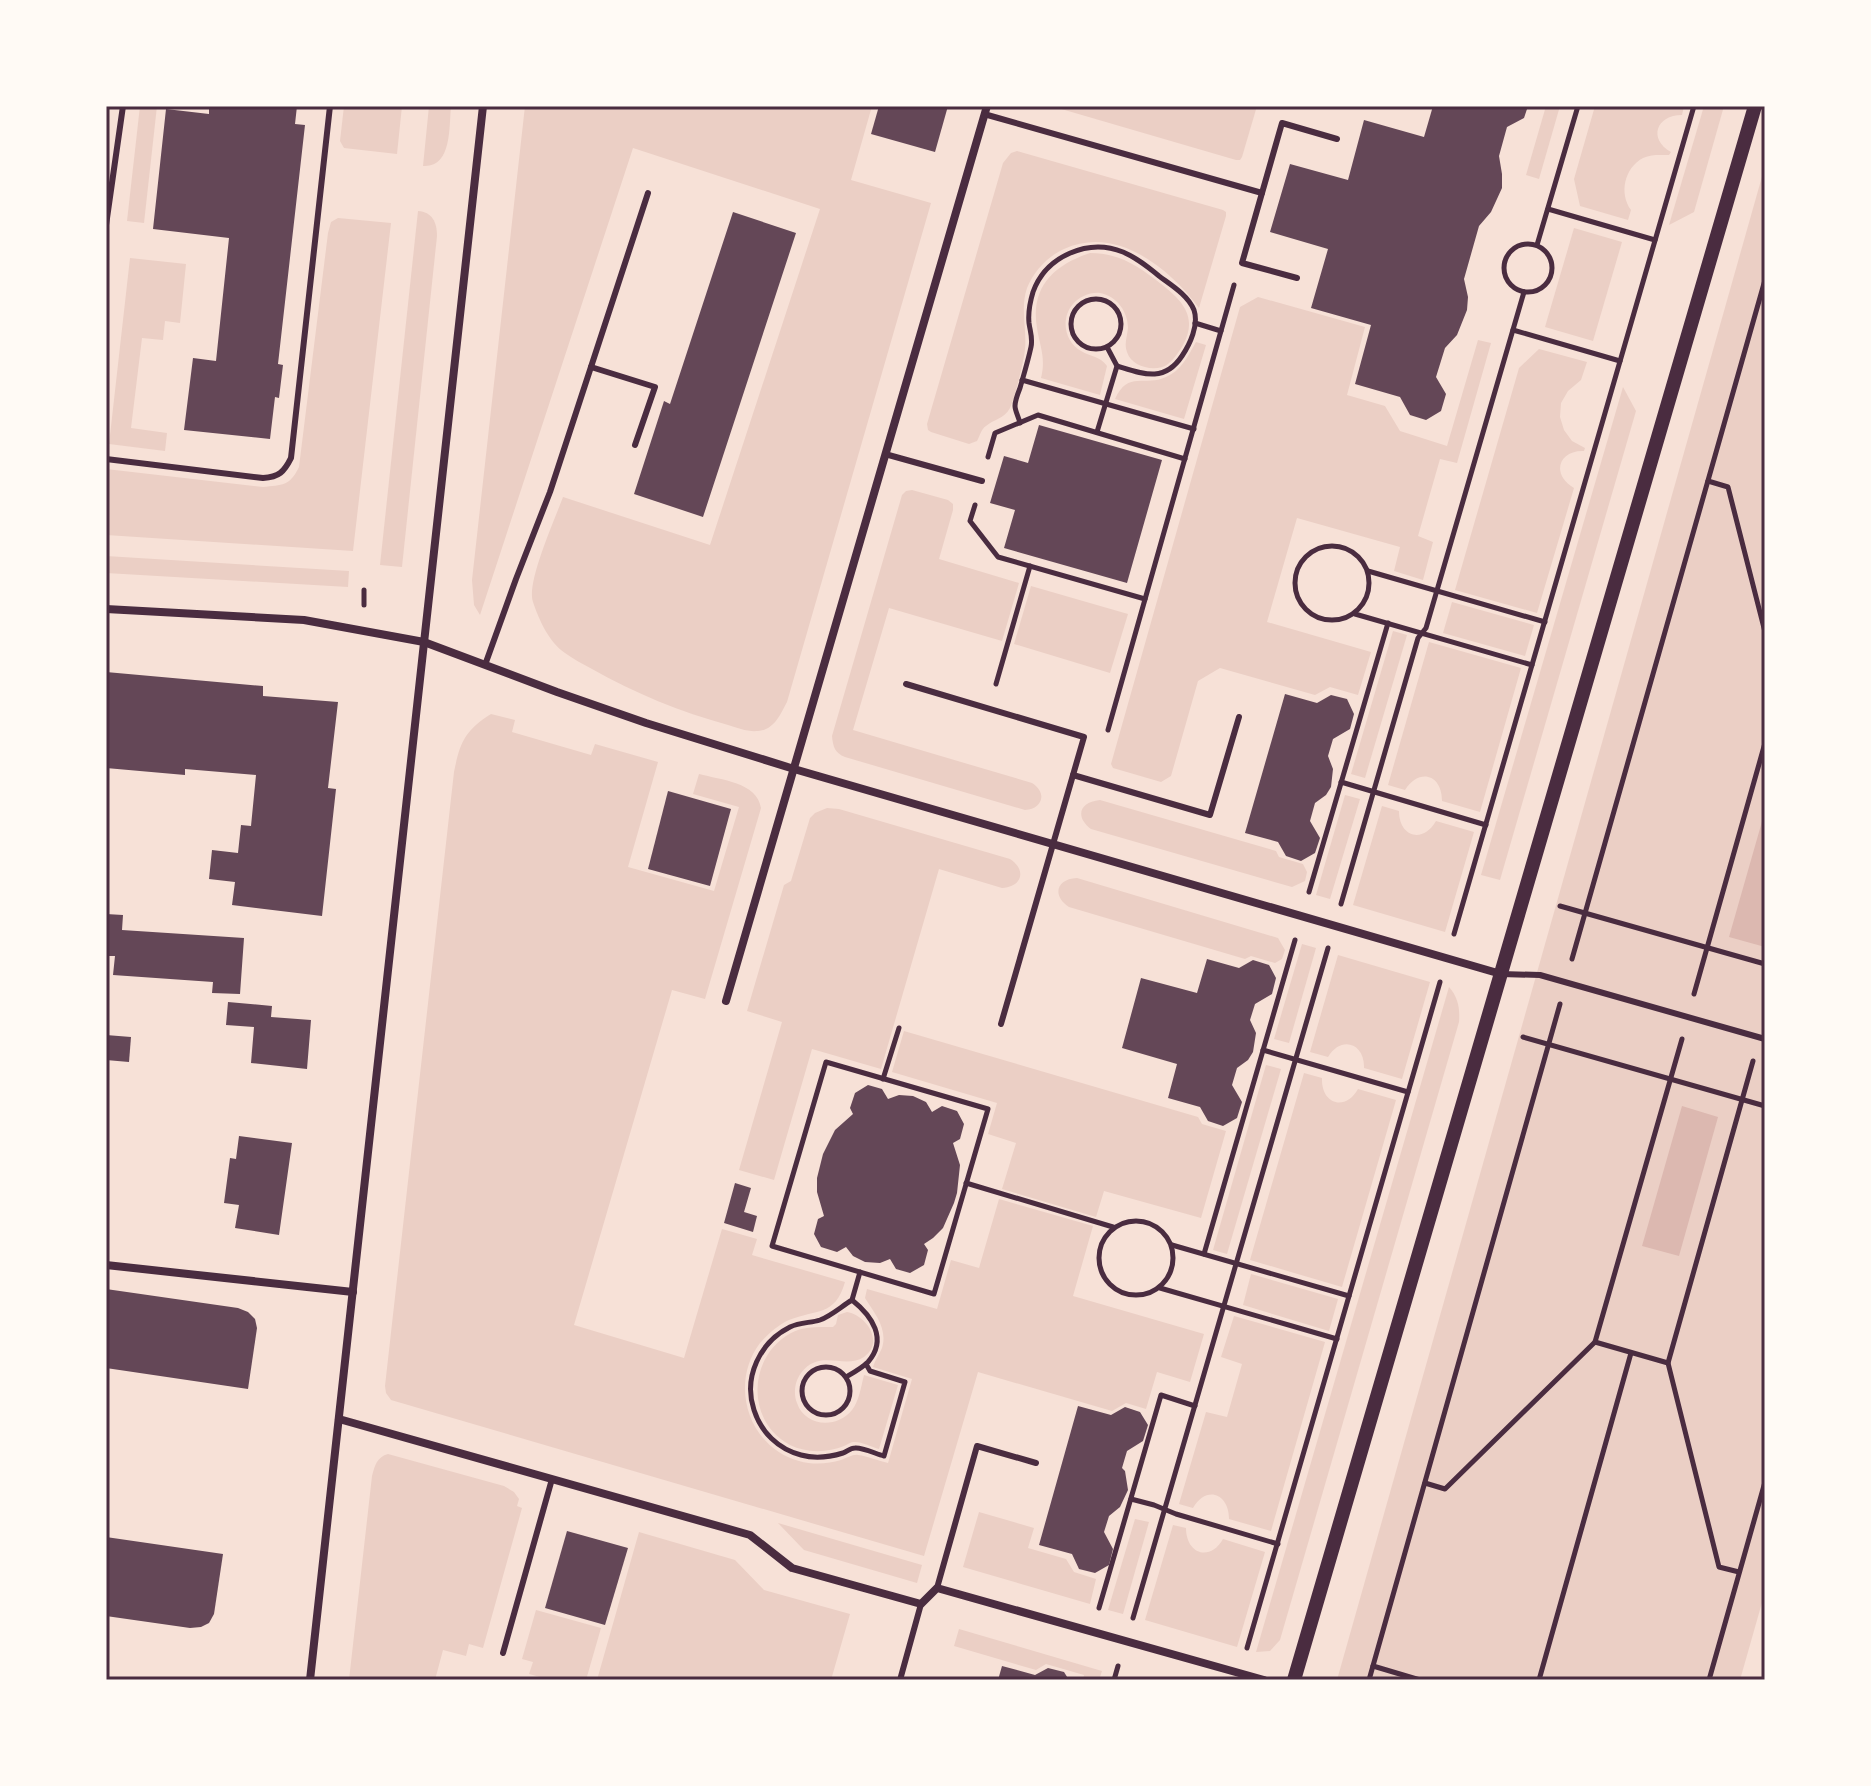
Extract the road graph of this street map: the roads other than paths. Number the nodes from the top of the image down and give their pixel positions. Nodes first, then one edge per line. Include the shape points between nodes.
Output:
1 (123, 106) edge
2 (330, 106) edge
3 (483, 106) edge
4 (1755, 106) edge
5 (986, 110) edge
6 (1337, 139) dead end
7 (648, 193) dead end
8 (1262, 193) junction
9 (106, 225) edge
10 (1297, 278) dead end
11 (591, 367) junction
12 (635, 445) dead end
13 (885, 454) junction
14 (106, 459) edge
15 (982, 481) road end
16 (106, 609) edge
17 (424, 642) junction
18 (485, 665) junction
19 (906, 684) dead end
20 (1239, 717) dead end
21 (794, 769) junction
22 (1073, 775) junction
23 (1053, 844) junction
24 (1501, 974) junction
25 (726, 1001) dead end
26 (1001, 1024) dead end
27 (1762, 1038) edge
28 (106, 1265) edge
29 (353, 1292) junction
30 (339, 1419) junction
31 (1036, 1463) dead end
32 (552, 1479) junction
33 (937, 1588) junction
34 (921, 1604) junction
35 (503, 1653) dead end
36 (310, 1680) edge
37 (900, 1680) edge
38 (1264, 1680) edge
39 (1294, 1680) edge

1 - 9 lane
2 - 14 lane via 291,458 285,469 263,478
3 - 17 street
4 - 24 street
5 - 8 lane
5 - 13 street
6 - 8 lane via 1282,123
7 - 11 lane
8 - 10 lane via 1242,263
11 - 12 lane via 655,387
11 - 18 lane
13 - 15 lane
13 - 21 street
16 - 17 street via 304,620
17 - 18 street
17 - 29 street
18 - 21 street
19 - 22 lane via 1084,737
20 - 22 lane via 1210,815
21 - 23 street
21 - 25 street
22 - 23 lane
23 - 24 street
23 - 26 lane
24 - 27 lane via 1540,975
24 - 39 street
28 - 29 street
29 - 30 street
30 - 32 street
30 - 36 street
31 - 33 lane via 977,1446
32 - 34 street via 750,1535 792,1568
32 - 35 lane
33 - 34 street
33 - 38 street
34 - 37 lane

